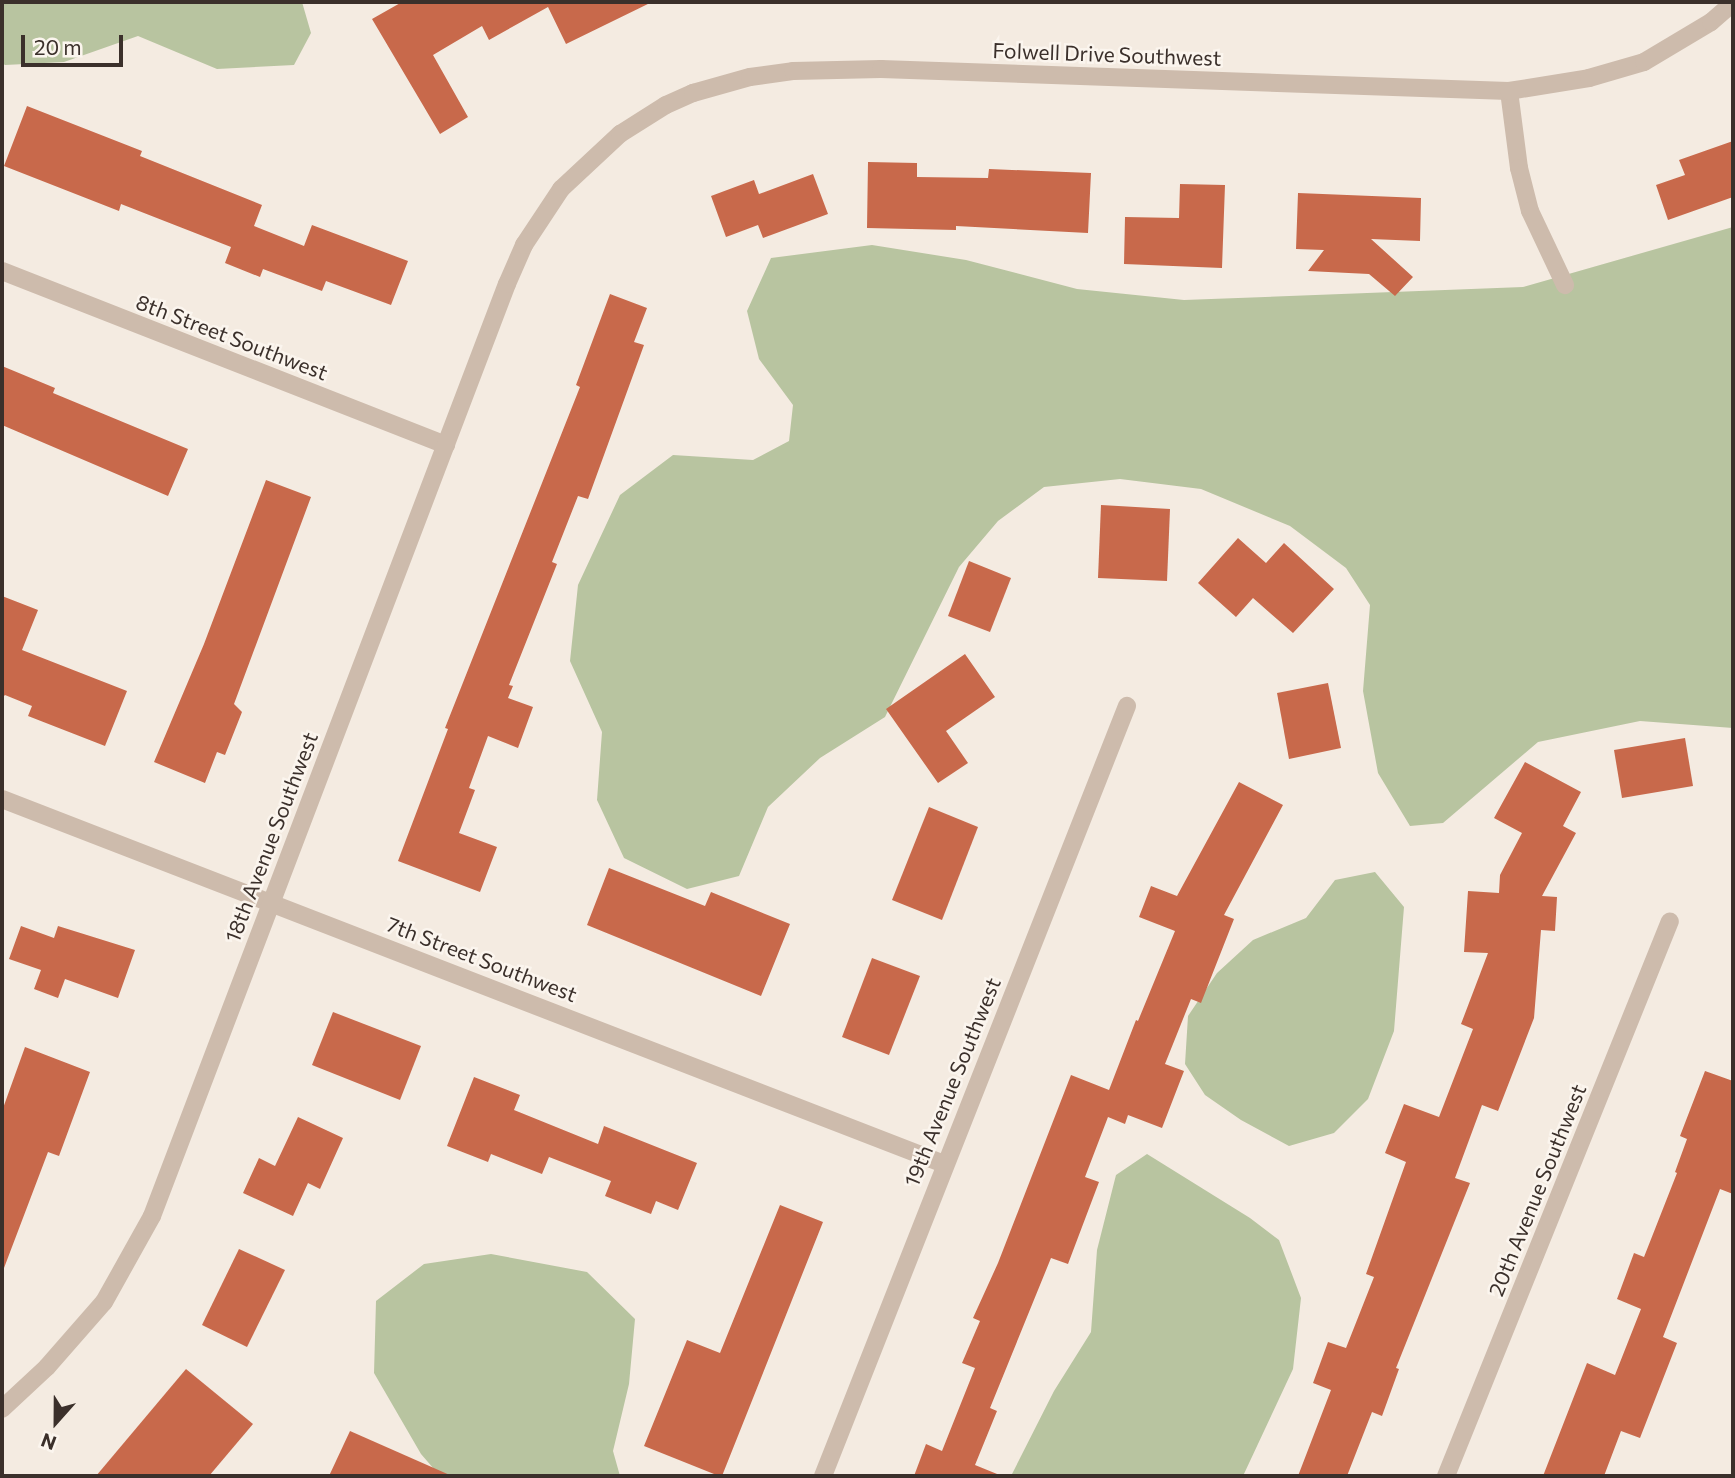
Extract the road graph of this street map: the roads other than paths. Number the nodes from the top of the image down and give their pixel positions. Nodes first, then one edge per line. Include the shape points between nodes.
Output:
1 (1733, 3) edge
2 (1509, 91) junction
3 (524, 246) joint
4 (2, 271) edge
5 (1565, 285) dead end
6 (446, 445) junction
7 (1127, 706) dead end
8 (2, 799) edge
9 (270, 901) junction
10 (1670, 921) dead end
11 (944, 1164) junction
12 (2, 1409) edge
13 (823, 1476) edge
14 (1446, 1476) edge

1 - 2 street, Folwell Drive Southwest via 1711,22 1644,62 1589,78
2 - 3 street, Folwell Drive Southwest via 881,69 750,77 693,93 620,134 561,189
2 - 5 street via 1519,169 1531,211
3 - 6 street, 18th Avenue Southwest
4 - 6 street, 8th Street Southwest
6 - 9 street, 18th Avenue Southwest
7 - 11 street, 19th Avenue Southwest
8 - 9 street, 7th Street Southwest
9 - 11 street, 7th Street Southwest
9 - 12 street, 18th Avenue Southwest via 178,1154 130,1261 75,1338
10 - 14 street, 20th Avenue Southwest
11 - 13 street, 19th Avenue Southwest

